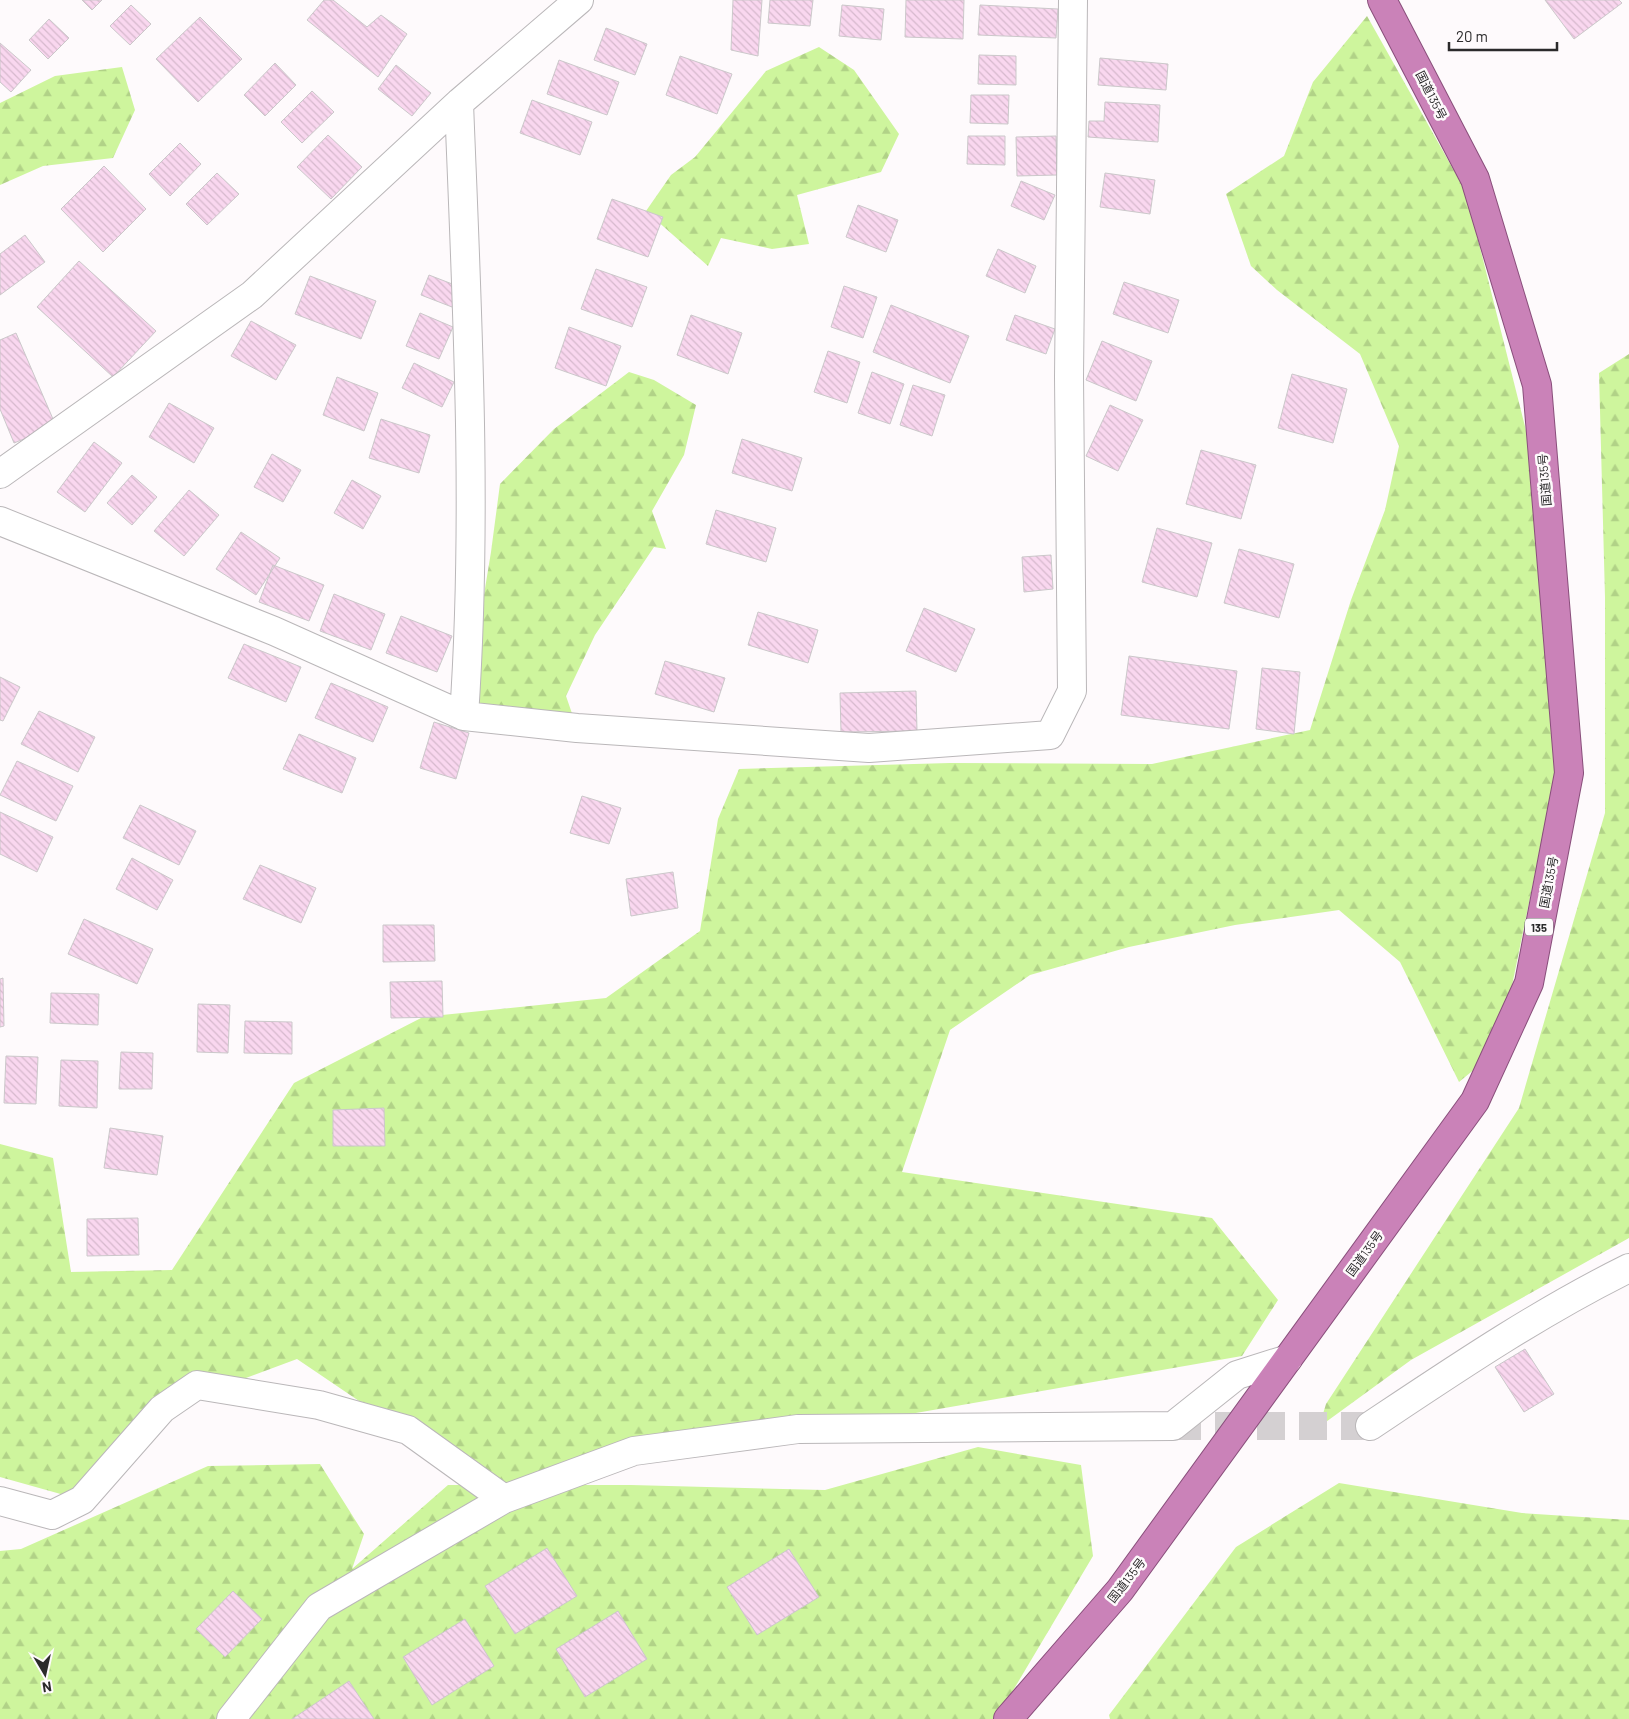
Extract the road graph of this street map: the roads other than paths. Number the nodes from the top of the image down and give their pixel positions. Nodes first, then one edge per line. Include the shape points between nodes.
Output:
1 (579, 0) edge
2 (1073, 0) edge
3 (1382, 0) edge
4 (459, 103) junction
5 (0, 474) edge
6 (0, 521) edge
7 (464, 716) junction
8 (1629, 1268) edge
9 (1288, 1358) junction
10 (1370, 1426) tunnel mouth
11 (504, 1499) junction
12 (0, 1501) edge
13 (231, 1719) edge
14 (1008, 1719) edge

1 - 4 street
2 - 7 street via 1069,378 1072,691 1050,735 869,748 577,728
3 - 9 highway, 国道135号 / 135 via 1475,179 1537,385 1569,773 1528,983 1475,1101
4 - 5 street via 252,295
4 - 7 street via 471,543
6 - 7 street via 274,631
8 - 10 street via 1584,1291
9 - 11 street via 1237,1375 1173,1426 798,1429 634,1451
9 - 14 highway, 国道135号 / 135 via 1120,1590
11 - 12 street via 408,1430 319,1405 197,1385 162,1409 82,1500 52,1515
11 - 13 street via 318,1607

